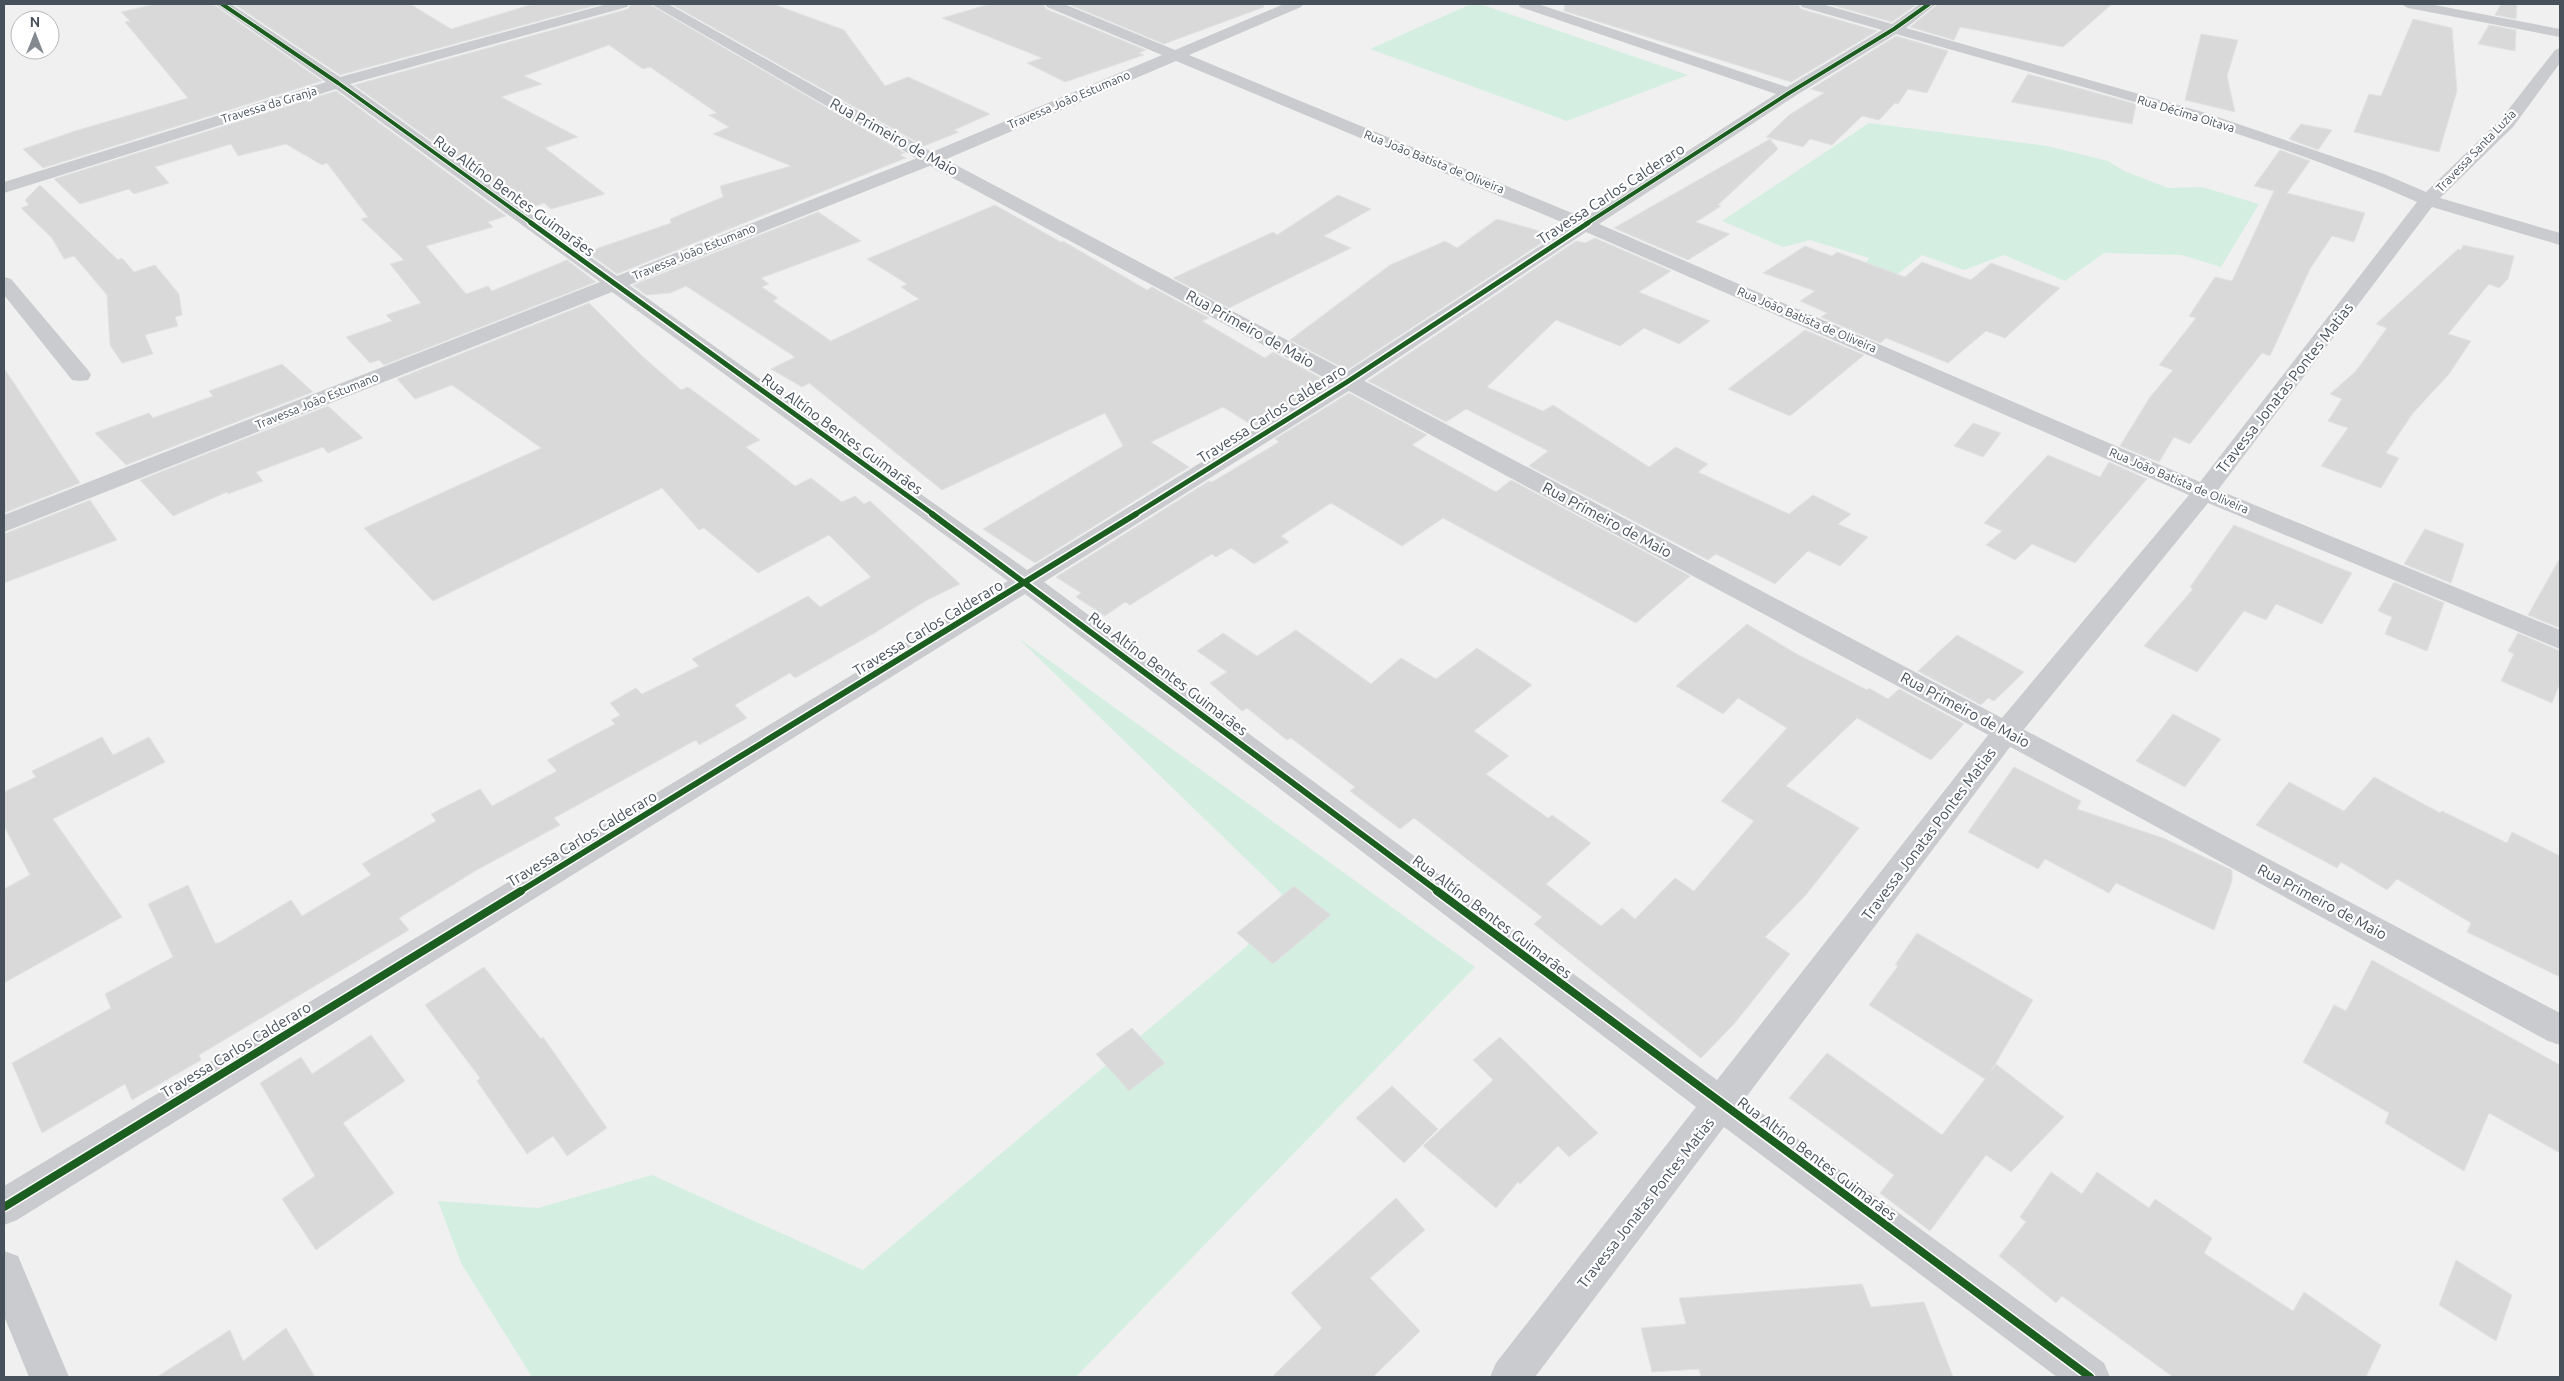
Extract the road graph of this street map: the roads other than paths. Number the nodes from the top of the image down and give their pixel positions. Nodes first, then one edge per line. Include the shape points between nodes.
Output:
1 (222, 4) edge
2 (622, 4) edge
3 (658, 4) edge
4 (1052, 4) edge
5 (1296, 4) edge
6 (1525, 4) edge
7 (1807, 4) edge
8 (1929, 4) edge
9 (2408, 4) edge
10 (1894, 29) junction
11 (2560, 33) edge
12 (2560, 53) edge
13 (1175, 54) junction
14 (338, 83) junction
15 (1789, 93) junction
16 (931, 159) junction
17 (4, 188) edge
18 (2428, 200) junction
19 (1585, 225) junction
20 (2560, 239) edge
21 (4, 283) edge
22 (613, 284) junction
23 (80, 375) dead end
24 (1347, 382) junction
25 (2204, 493) junction
26 (4, 524) edge
27 (1026, 582) junction
28 (2560, 640) edge
29 (2006, 732) junction
30 (2560, 1030) edge
31 (1722, 1105) junction
32 (4, 1207) edge
33 (4, 1270) edge
34 (49, 1377) edge
35 (1510, 1377) edge
36 (2090, 1377) edge

1 - 14 street, Rua Altíno Bentes Guimarães
2 - 14 street, Travessa da Granja
3 - 16 street, Rua Primeiro de Maio
4 - 13 street, Rua João Batista de Oliveira
5 - 13 street, Travessa João Estumano
6 - 15 street
7 - 10 street, Rua Décima Oitava
8 - 10 street, Travessa Carlos Calderaro
9 - 11 street
10 - 15 street, Travessa Carlos Calderaro
10 - 18 street, Rua Décima Oitava via 2200,117 2378,178
12 - 18 street, Travessa Santa Luzia via 2506,123
13 - 16 street, Travessa João Estumano
13 - 19 street, Rua João Batista de Oliveira
14 - 17 street, Travessa da Granja
14 - 22 street, Rua Altíno Bentes Guimarães
15 - 19 street, Travessa Carlos Calderaro
16 - 22 street, Travessa João Estumano
16 - 24 street, Rua Primeiro de Maio
18 - 20 street, Rua Décima Oitava
18 - 25 street, Travessa Jonatas Pontes Matias
19 - 24 street, Travessa Carlos Calderaro
19 - 25 street, Rua João Batista de Oliveira
21 - 23 street
22 - 26 street, Travessa João Estumano
22 - 27 street, Rua Altíno Bentes Guimarães
24 - 27 street, Travessa Carlos Calderaro
24 - 29 street, Rua Primeiro de Maio
25 - 28 street, Rua João Batista de Oliveira
25 - 29 street, Travessa Jonatas Pontes Matias
27 - 31 street, Rua Altíno Bentes Guimarães
27 - 32 street, Travessa Carlos Calderaro
29 - 30 street, Rua Primeiro de Maio
29 - 31 street, Travessa Jonatas Pontes Matias
31 - 35 street, Travessa Jonatas Pontes Matias
31 - 36 street, Rua Altíno Bentes Guimarães
33 - 34 street

